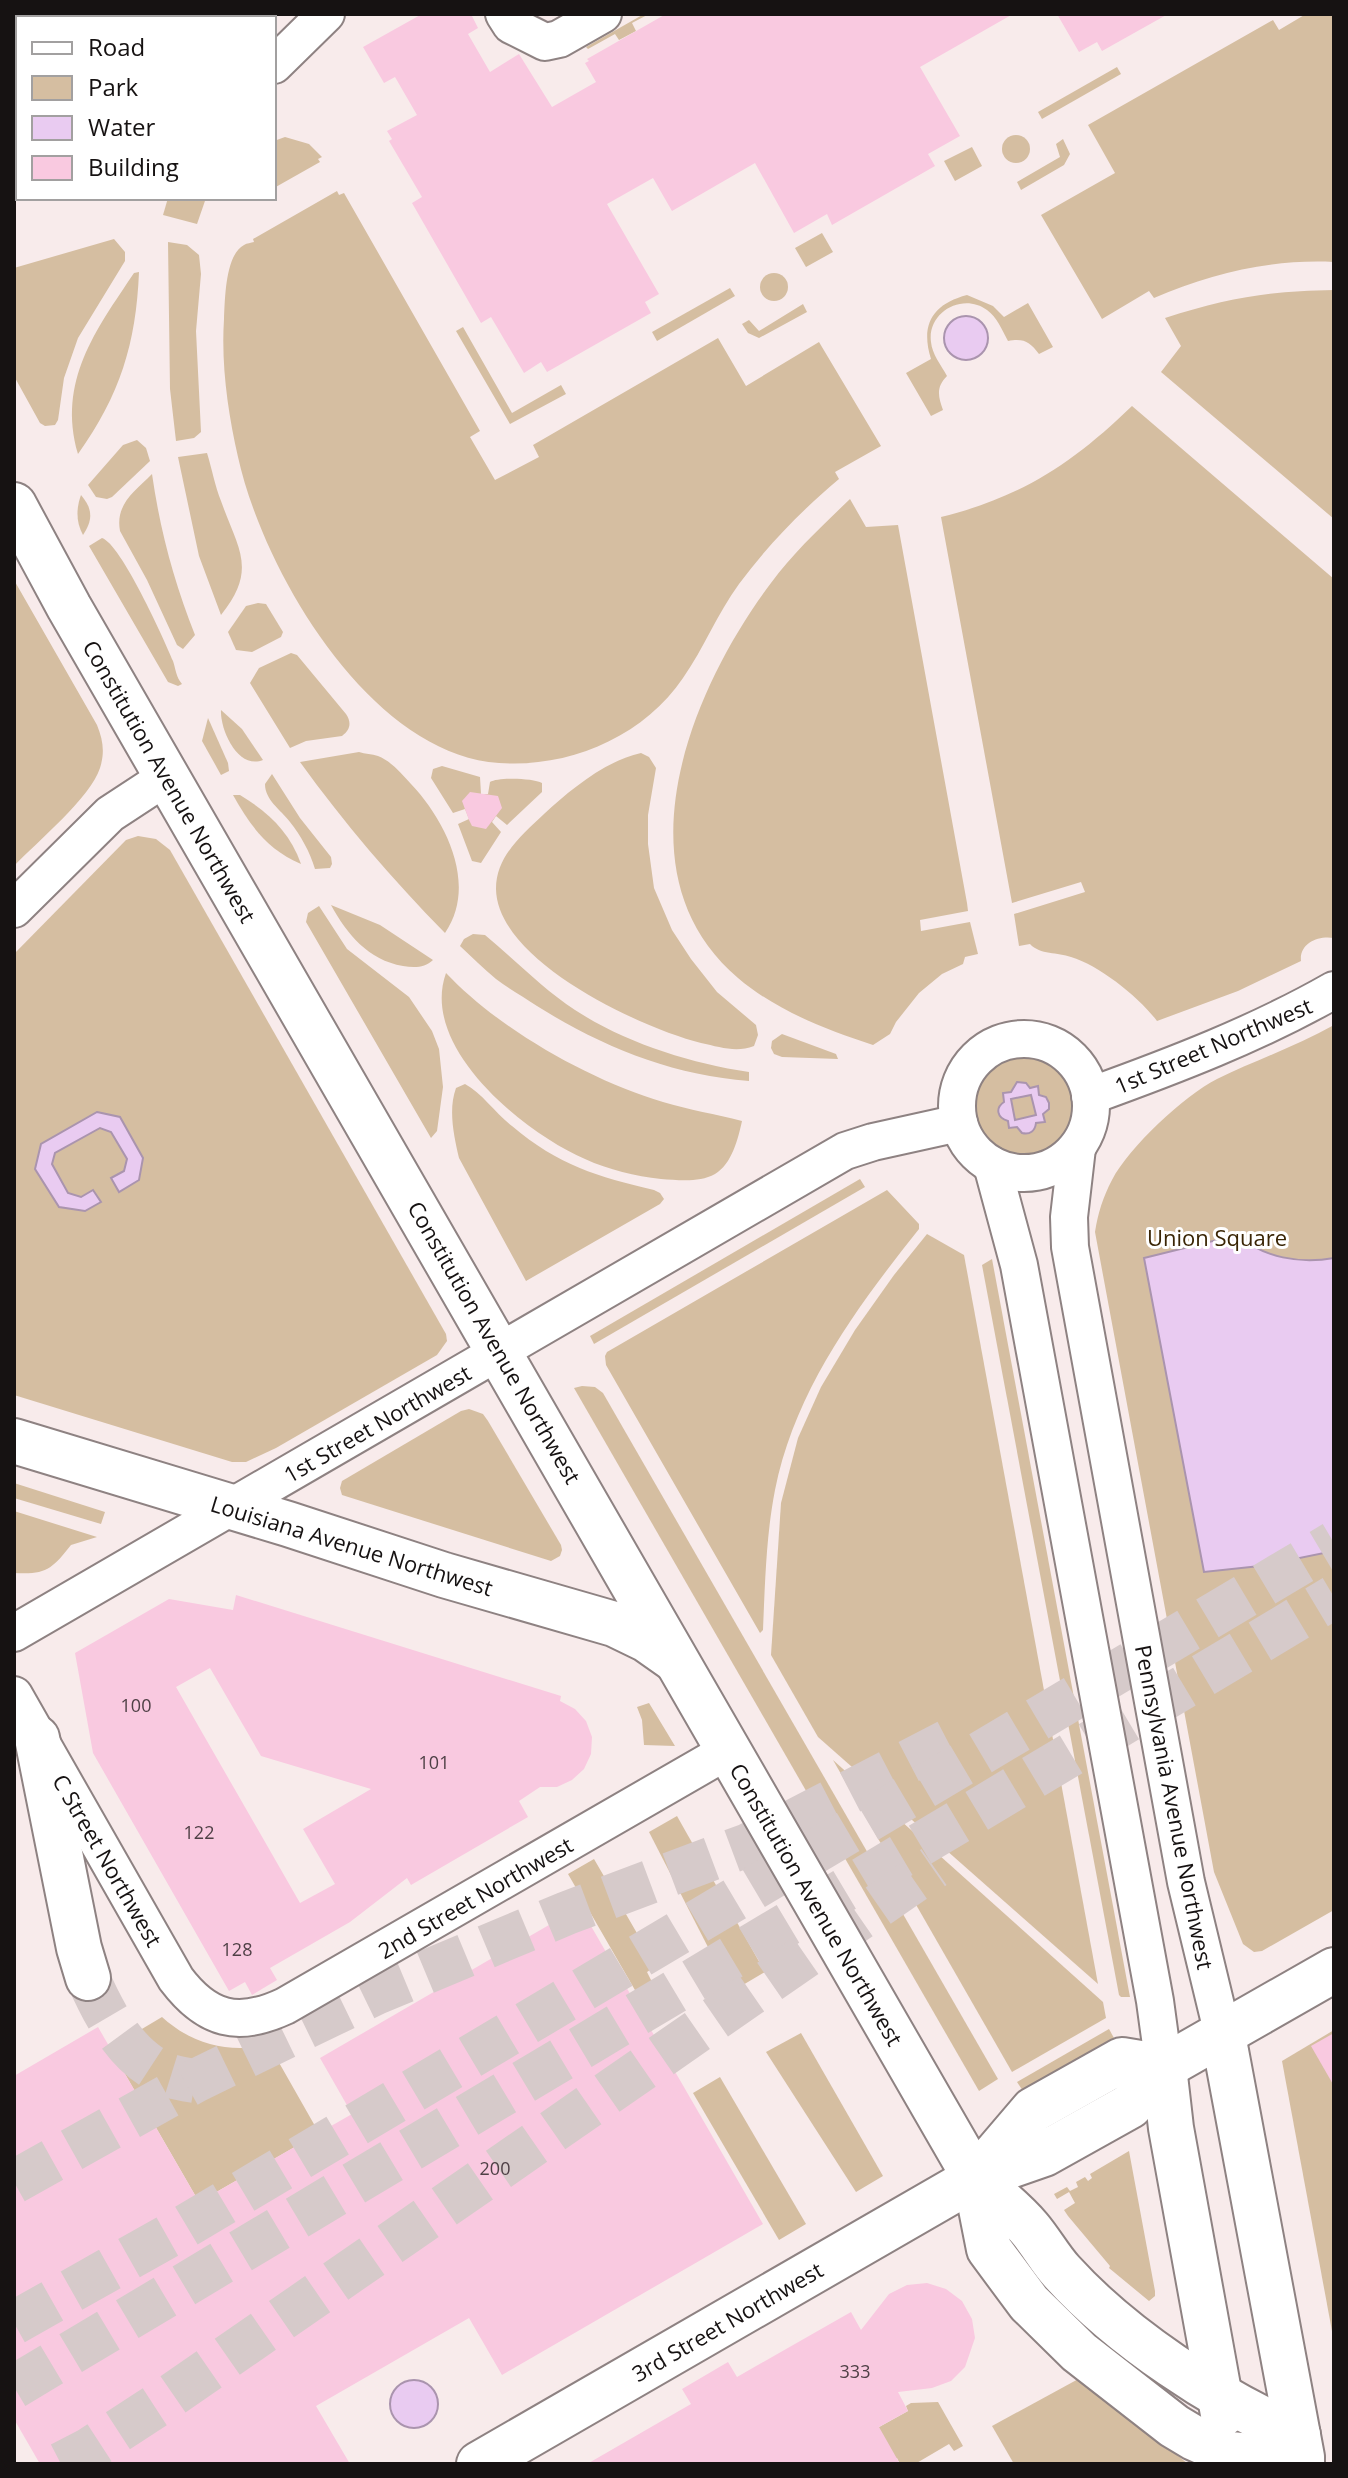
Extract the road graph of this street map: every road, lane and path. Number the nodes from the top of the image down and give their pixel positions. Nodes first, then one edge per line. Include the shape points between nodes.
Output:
1 (326, 14) edge
2 (504, 14) edge
3 (603, 14) edge
4 (276, 63) edge
5 (14, 505) edge
6 (168, 776) junction
7 (14, 909) edge
8 (1334, 990) edge
9 (1090, 1096) junction
10 (959, 1123) junction
11 (1077, 1148) junction
12 (992, 1165) junction
13 (500, 1352) junction
14 (14, 1441) edge
15 (231, 1507) junction
16 (14, 1633) edge
17 (682, 1666) junction
18 (14, 1695) edge
19 (37, 1738) junction
20 (729, 1750) junction
21 (1334, 1970) edge
22 (88, 1978) tunnel mouth
23 (214, 2013) joint
24 (1223, 2035) junction
25 (1164, 2067) junction
26 (975, 2178) junction
27 (1219, 2396) junction
28 (1301, 2453) edge
29 (1231, 2459) edge
30 (479, 2464) edge

1 - 4 street
2 - 3 street via 511,25 545,42
5 - 6 main road, Constitution Avenue Northwest
6 - 7 street via 110,814
6 - 13 main road, Constitution Avenue Northwest
8 - 9 street, 1st Street Northwest via 1278,1021
9 - 10 street via 1081,1071 1063,1051 1034,1039 1003,1042 967,1070 958,1096
9 - 11 street via 1089,1123
10 - 12 street via 971,1147
10 - 13 street, 1st Street Northwest via 845,1151
11 - 12 street via 1037,1172
11 - 24 street, Pennsylvania Avenue Northwest via 1070,1247 1186,1882
12 - 25 street via 1022,1281
13 - 15 street, 1st Street Northwest
13 - 17 main road, Constitution Avenue Northwest
14 - 15 main road, Louisiana Avenue Northwest
15 - 16 street, 1st Street Northwest
15 - 17 main road, Louisiana Avenue Northwest via 614,1624
17 - 20 main road, Constitution Avenue Northwest
18 - 19 street, C Street Northwest
19 - 22 main road
19 - 23 street, C Street Northwest via 176,1979
20 - 23 street, 2nd Street Northwest via 285,2006 254,2018
20 - 26 main road, Constitution Avenue Northwest
21 - 24 main road, 3rd Street Northwest
24 - 25 main road, 3rd Street Northwest
24 - 28 main road, Pennsylvania Avenue Northwest
25 - 26 main road, 3rd Street Northwest via 1130,2106 1044,2154
25 - 27 main road
26 - 27 main road, Constitution Avenue Northwest via 1031,2229 1062,2273 1090,2299
26 - 29 main road, Constitution Avenue Northwest via 989,2249 1029,2303 1079,2352 1174,2426
26 - 30 main road, 3rd Street Northwest
27 - 28 main road, Constitution Avenue Northwest via 1258,2418
27 - 29 main road
28 - 29 main road, Constitution Avenue Northwest

